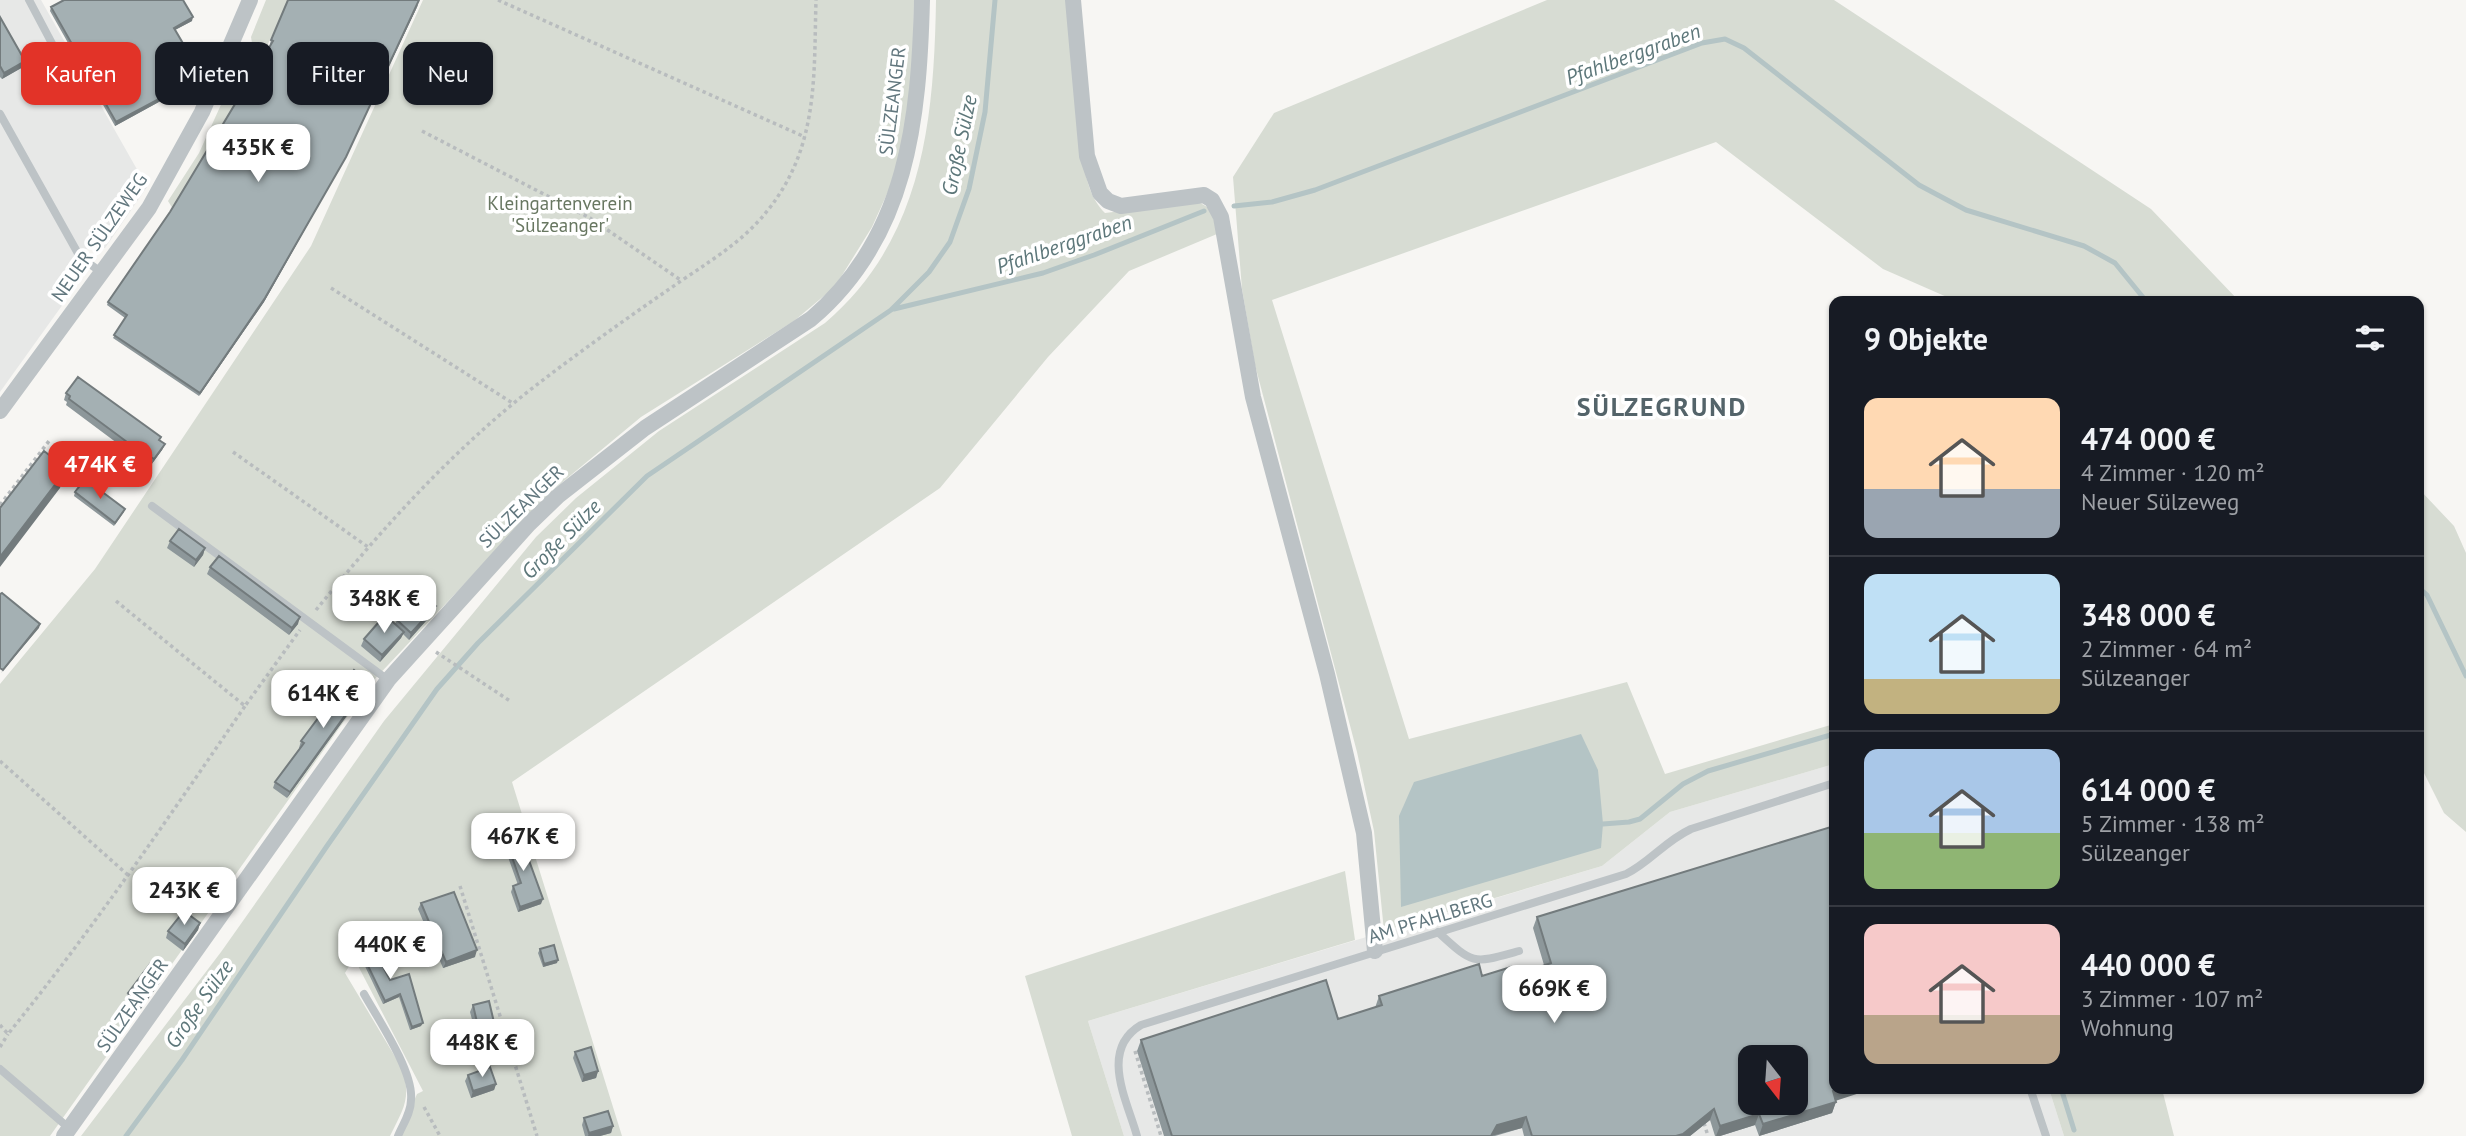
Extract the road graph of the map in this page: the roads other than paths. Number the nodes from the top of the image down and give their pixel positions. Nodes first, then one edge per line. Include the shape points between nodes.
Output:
1 (29, 0) edge
2 (250, 0) edge
3 (922, 0) edge
4 (1073, 0) edge
5 (51, 42) edge
6 (0, 114) edge
7 (101, 272) junction
8 (0, 411) edge
9 (152, 506) dead end
10 (388, 680) junction
11 (1829, 785) edge
12 (1438, 932) junction
13 (1375, 951) junction
14 (1519, 951) dead end
15 (364, 994) dead end
16 (0, 1069) edge
17 (2032, 1094) edge
18 (67, 1132) edge
19 (398, 1136) edge
20 (1138, 1136) edge
21 (2046, 1136) edge

1 - 5 lane
2 - 7 street, NEUER SÜLZEWEG via 189,136 149,208
3 - 10 street, SÜLZEANGER via 918,96 902,177 881,227 840,290 811,319 645,428 558,496
4 - 13 street via 1087,156 1100,193 1122,206 1204,195 1220,216 1253,397 1359,812
6 - 7 lane via 80,257
7 - 8 street, NEUER SÜLZEWEG
9 - 10 lane
10 - 18 street, SÜLZEANGER
11 - 12 lane, AM PFAHLBERG via 1691,829 1626,874
12 - 13 lane, AM PFAHLBERG
12 - 14 lane via 1476,961
13 - 20 lane, AM PFAHLBERG via 1147,1023 1130,1033 1118,1055 1118,1072
15 - 19 lane via 409,1079 410,1111
16 - 18 lane
17 - 21 lane

